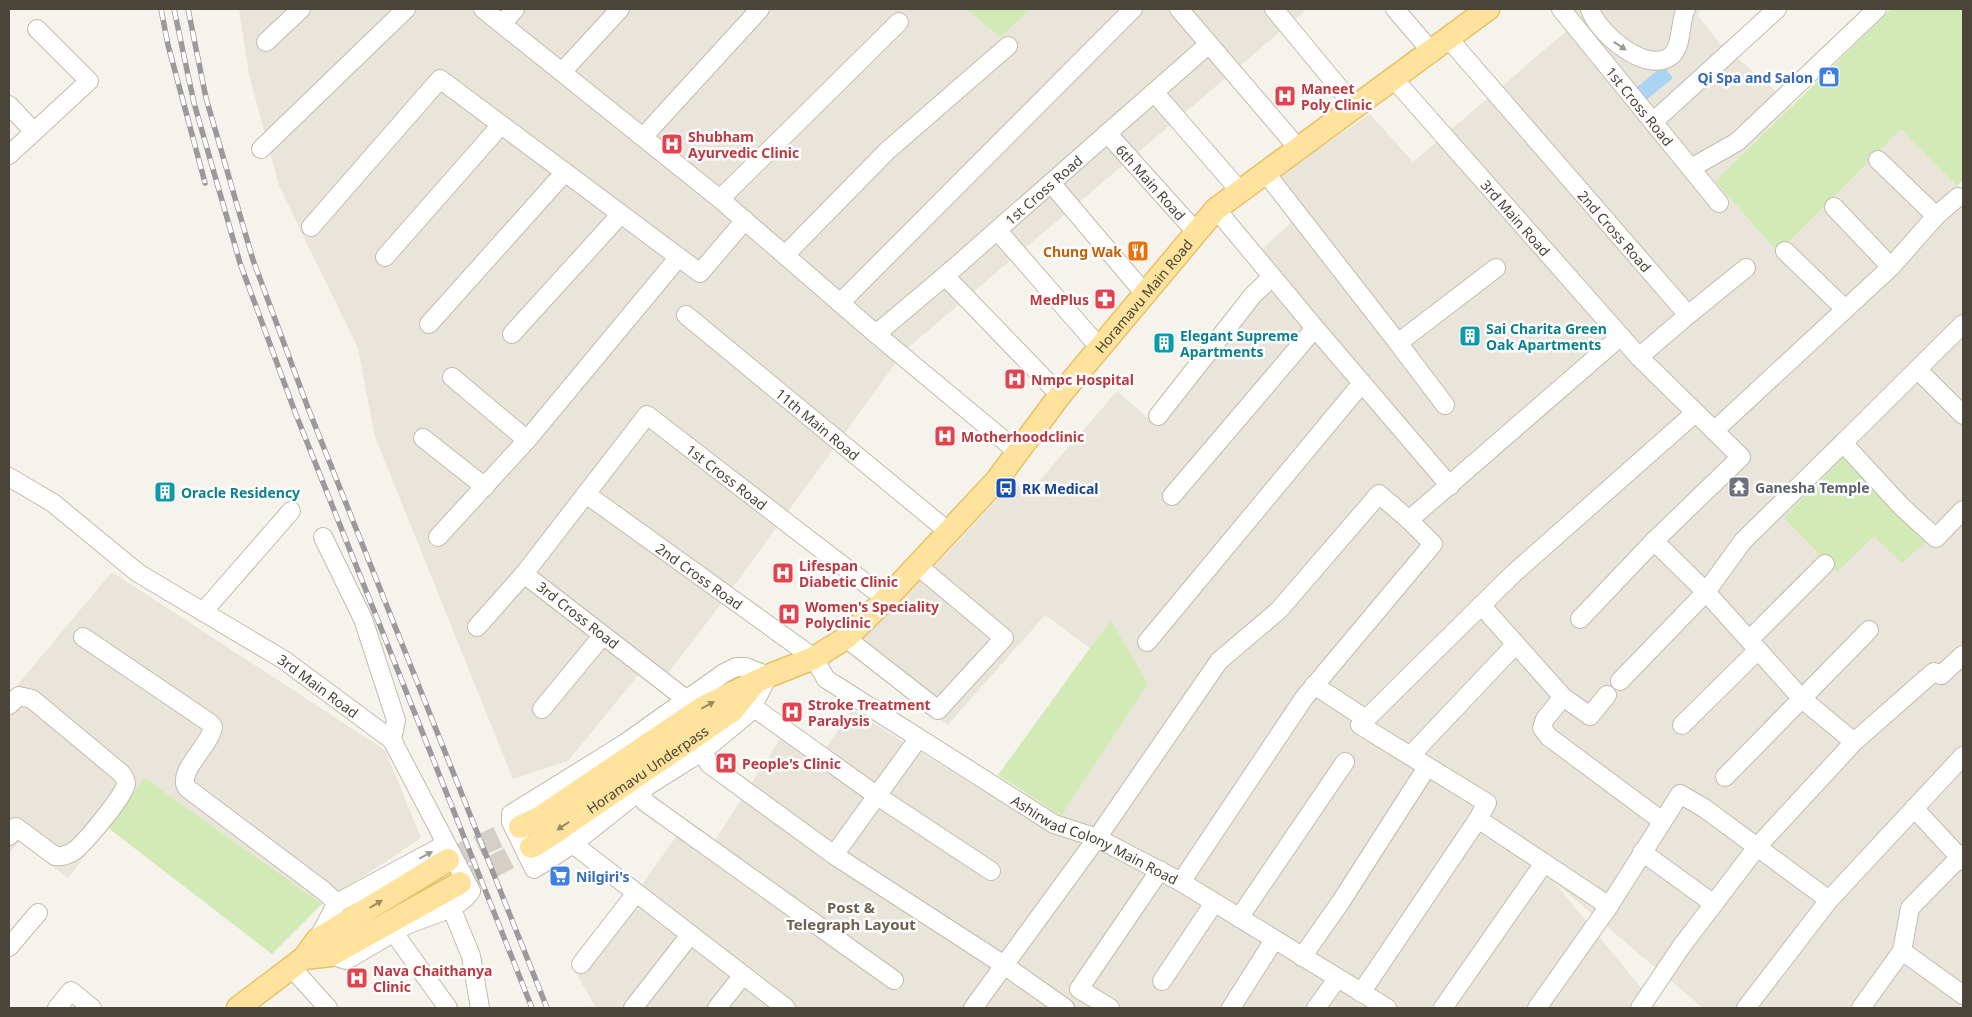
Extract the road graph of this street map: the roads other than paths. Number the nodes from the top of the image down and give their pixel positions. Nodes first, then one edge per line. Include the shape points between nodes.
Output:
1 (301, 9) edge
2 (406, 9) edge
3 (483, 9) edge
4 (515, 9) edge
5 (620, 9) edge
6 (760, 9) edge
7 (1133, 9) edge
8 (1179, 9) edge
9 (1274, 9) edge
10 (1395, 9) edge
11 (1488, 9) edge
12 (1561, 9) edge
13 (1590, 9) edge
14 (1686, 9) edge
15 (1777, 9) edge
16 (1877, 9) edge
17 (899, 22) dead end
18 (502, 24) junction
19 (37, 29) dead end
20 (266, 42) dead end
21 (1209, 44) junction
22 (1440, 44) junction
23 (1008, 46) dead end
24 (562, 72) junction
25 (1394, 78) junction
26 (1154, 92) junction
27 (9, 105) edge
28 (1355, 107) junction
29 (1654, 122) junction
30 (501, 125) junction
31 (34, 132) junction
32 (1107, 134) junction
33 (643, 137) junction
34 (261, 148) dead end
35 (1298, 148) junction
36 (9, 155) edge
37 (1878, 160) dead end
38 (1691, 168) junction
39 (565, 172) junction
40 (1266, 172) junction
41 (1051, 183) junction
42 (1240, 190) junction
43 (1958, 197) dead end
44 (720, 199) junction
45 (1720, 203) dead end
46 (1834, 207) dead end
47 (1216, 209) junction
48 (621, 214) junction
49 (1936, 216) junction
50 (745, 220) junction
51 (311, 227) dead end
52 (997, 230) junction
53 (1196, 232) junction
54 (1784, 251) dead end
55 (785, 255) junction
56 (385, 257) dead end
57 (678, 258) junction
58 (1891, 267) junction
59 (1496, 268) dead end
60 (1746, 268) dead end
61 (945, 276) junction
62 (1272, 277) junction
63 (1144, 294) junction
64 (840, 303) junction
65 (1845, 309) junction
66 (686, 315) dead end
67 (1688, 315) junction
68 (429, 324) dead end
69 (1963, 326) edge
70 (1315, 328) junction
71 (512, 334) dead end
72 (876, 334) junction
73 (1621, 336) junction
74 (1398, 343) junction
75 (1100, 348) junction
76 (1639, 357) junction
77 (1918, 370) junction
78 (452, 377) dead end
79 (1362, 383) junction
80 (1060, 395) junction
81 (1445, 404) dead end
82 (1695, 413) junction
83 (1963, 415) edge
84 (1158, 416) dead end
85 (1714, 431) junction
86 (423, 438) dead end
87 (527, 440) junction
88 (1844, 443) junction
89 (1018, 452) junction
90 (9, 477) edge
91 (1450, 486) junction
92 (485, 487) junction
93 (586, 494) junction
94 (1172, 496) dead end
95 (1963, 510) edge
96 (291, 511) dead end
97 (1409, 520) junction
98 (949, 532) junction
99 (323, 537) dead end
100 (438, 537) dead end
101 (1654, 541) junction
102 (1825, 564) dead end
103 (918, 566) junction
104 (524, 574) junction
105 (1706, 592) junction
106 (886, 599) junction
107 (1481, 605) junction
108 (203, 612) junction
109 (1580, 619) dead end
110 (477, 626) dead end
111 (1869, 630) dead end
112 (603, 634) junction
113 (83, 637) dead end
114 (846, 638) junction
115 (1147, 642) dead end
116 (1516, 644) junction
117 (1753, 645) junction
118 (1963, 655) edge
119 (814, 658) junction
120 (762, 679) junction
121 (1620, 680) dead end
122 (1314, 685) junction
123 (1607, 695) dead end
124 (1563, 697) junction
125 (1801, 698) junction
126 (687, 700) junction
127 (9, 705) edge
128 (754, 707) junction
129 (542, 709) dead end
130 (1366, 719) junction
131 (1682, 725) dead end
132 (918, 739) junction
133 (392, 740) junction
134 (1854, 742) junction
135 (703, 751) junction
136 (1410, 756) junction
137 (1963, 756) edge
138 (1345, 762) dead end
139 (1427, 767) junction
140 (1726, 777) dead end
141 (641, 790) junction
142 (876, 795) junction
143 (1914, 808) junction
144 (1478, 819) junction
145 (1662, 821) junction
146 (520, 827) tunnel mouth
147 (9, 836) edge
148 (1097, 838) junction
149 (573, 844) junction
150 (531, 846) tunnel mouth
151 (1757, 847) junction
152 (447, 852) junction
153 (1642, 852) junction
154 (834, 855) junction
155 (1962, 857) edge
156 (1544, 863) junction
157 (1160, 870) junction
158 (991, 871) dead end
159 (1181, 882) junction
160 (460, 883) tunnel mouth
161 (636, 893) junction
162 (1829, 900) junction
163 (1214, 902) junction
164 (337, 903) junction
165 (1714, 904) junction
166 (1609, 906) junction
167 (451, 907) junction
168 (38, 913) dead end
169 (1239, 918) junction
170 (394, 933) junction
171 (690, 935) junction
172 (1274, 940) junction
173 (9, 947) edge
174 (324, 948) junction
175 (1902, 951) junction
176 (1302, 957) junction
177 (297, 963) junction
178 (580, 964) dead end
179 (1004, 965) junction
180 (743, 975) junction
181 (1337, 979) junction
182 (894, 980) dead end
183 (1162, 981) dead end
184 (1079, 989) junction
185 (1361, 993) junction
186 (1963, 995) edge
187 (246, 1006) edge
188 (1384, 1007) edge
189 (56, 1008) edge
190 (92, 1008) edge
191 (328, 1008) edge
192 (448, 1008) edge
193 (480, 1008) edge
194 (634, 1008) edge
195 (717, 1008) edge
196 (786, 1008) edge
197 (974, 1008) edge
198 (1065, 1008) edge
199 (1110, 1008) edge
200 (1231, 1008) edge
201 (1316, 1008) edge
202 (1443, 1008) edge
203 (1536, 1008) edge
204 (1640, 1008) edge
205 (1746, 1008) edge
206 (1861, 1008) edge

1 - 20 street
2 - 34 street
3 - 18 street
4 - 18 street
5 - 24 street
6 - 33 street
7 - 64 street
8 - 21 street
9 - 28 street
10 - 22 street, 2nd Cross Road
11 - 22 main road, Horamavu Main Road
12 - 29 street, 1st Cross Road
13 -> 14 street via 1602,30 1618,45 1648,59 1660,60 1671,56 1676,49
15 - 29 street
16 - 38 street via 1737,142
17 - 44 street
18 - 24 street
19 - 31 street via 89,81
21 - 26 street, 1st Cross Road
21 - 35 street
22 - 25 main road, Horamavu Main Road
22 - 67 street, 2nd Cross Road
23 - 55 street via 887,151
24 - 33 street
25 - 28 main road, Horamavu Main Road
25 - 73 street, 3rd Main Road
26 - 32 street, 1st Cross Road
26 - 42 street
27 - 31 street
28 - 35 main road, Horamavu Main Road
29 - 38 street, 1st Cross Road
30 - 39 street
30 - 51 street via 440,80
30 - 56 street
31 - 36 street
32 - 41 street, 1st Cross Road
32 - 53 street, 6th Main Road
33 - 44 street
35 - 40 main road, Horamavu Main Road
37 - 49 street
38 - 45 street, 1st Cross Road
39 - 48 street
39 - 68 street
40 - 42 main road, Horamavu Main Road
40 - 74 street
41 - 52 street, 1st Cross Road
41 - 63 street
42 - 47 main road, Horamavu Main Road
43 - 49 street
44 - 50 street
46 - 58 street
47 - 53 main road, Horamavu Main Road
47 - 62 street
48 - 57 street
48 - 71 street
49 - 58 street
50 - 55 street
50 - 57 street via 700,273
52 - 61 street, 1st Cross Road
52 - 75 street
53 - 63 main road, Horamavu Main Road
54 - 65 street
55 - 64 street
57 - 87 street
58 - 65 street
59 - 74 street
60 - 67 street
61 - 72 street, 1st Cross Road
61 - 80 street
62 - 70 street
62 - 84 street via 1253,295
63 - 75 main road, Horamavu Main Road
64 - 72 street
65 - 85 street
66 - 98 street, 11th Main Road
67 - 76 street
69 - 77 street
70 - 79 street
70 - 94 street
72 - 89 street
73 - 76 street, 3rd Main Road
73 - 91 street
74 - 81 street
75 - 80 main road, Horamavu Main Road
76 - 82 street
77 - 83 street
77 - 88 street
78 - 87 street
79 - 91 street
79 - 115 street
80 - 89 main road, Horamavu Main Road
82 - 85 street
82 - 107 street
85 - 101 street via 1740,457
86 - 92 street
87 - 92 street
88 - 95 street via 1902,507 1936,538
88 - 105 street via 1743,541
89 - 98 main road, Horamavu Main Road
90 - 108 street, 3rd Main Road via 54,503 138,573
91 - 97 street
92 - 100 street
93 - 104 street, 3rd Cross Road
93 - 106 street, 1st Cross Road via 647,415
93 - 119 street, 2nd Cross Road
96 - 108 street
97 - 122 street via 1433,544
97 - 148 street via 1379,494 1279,610 1219,662
98 - 103 main road, Horamavu Main Road
99 - 133 street via 363,619 396,720
101 - 105 street
101 - 109 street
102 - 117 street
103 - 106 main road, Horamavu Main Road
103 - 114 street via 1004,638 938,710
104 - 110 street
104 - 112 street, 3rd Cross Road
105 - 117 street
105 - 121 street
106 - 114 main road, Horamavu Main Road
107 - 116 street
107 - 130 street
108 - 133 street, 3rd Main Road via 284,660
111 - 125 street
112 - 126 street, 3rd Cross Road
112 - 129 street
113 - 164 street via 210,723 213,727 208,742 184,777 187,788
114 - 119 main road, Horamavu Main Road
116 - 124 street
116 - 136 street
117 - 125 street
117 - 131 street
118 - 134 street via 1941,675 1934,672 1924,679
119 - 120 main road, Horamavu Main Road
119 - 132 street, Ashirwad Colony Main Road via 826,679
120 - 126 street via 746,667 736,667
120 - 128 street
146 -> 120 main road, Horamavu Underpass via 539,818 702,708
120 -> 150 main road, Horamavu Underpass via 732,711
122 - 130 street
122 - 159 street
123 - 124 street via 1590,716
124 - 145 street via 1545,719 1542,728 1548,737
125 - 134 street
125 - 140 street
126 - 149 street via 603,758 511,814 511,822 534,869
127 - 147 street via 19,696 32,699 122,773 126,784 118,801 76,850 62,857 55,856 16,827
128 - 135 street
128 - 142 street
130 - 136 street via 1360,725
132 - 142 street
132 - 148 street, Ashirwad Colony Main Road via 1054,824
133 - 152 street, 3rd Main Road
134 - 151 street
135 - 141 street
135 - 154 street via 709,764
136 - 139 street
137 - 143 street
138 - 169 street
139 - 144 street via 1487,803
139 - 176 street
141 - 149 street
141 - 182 street via 645,802
142 - 154 street
142 - 158 street
143 - 155 street
143 - 162 street
144 - 156 street
144 - 185 street
145 - 151 street via 1680,794
145 - 153 street
148 - 157 street, Ashirwad Colony Main Road
148 - 179 street
149 - 161 street
151 - 162 street
151 - 165 street
164 -> 152 street
152 - 167 street, 3rd Main Road via 471,891 467,898
174 -> 152 main road
153 - 165 street
153 - 166 street
154 - 179 street
155 - 175 street via 1910,908
156 - 166 street
156 - 202 street
157 - 159 street, Ashirwad Colony Main Road
157 - 184 street
159 - 163 street, Ashirwad Colony Main Road
160 - 174 main road
161 - 171 street
161 - 178 street
162 - 205 street
163 - 169 street, Ashirwad Colony Main Road
163 - 183 street
164 - 174 street
165 - 204 street
166 - 203 street
167 - 170 street
167 - 193 street via 471,956
168 - 173 street
169 - 172 street, Ashirwad Colony Main Road
170 - 174 street via 346,960
170 - 192 street
171 - 180 street
171 - 194 street
172 - 176 street, Ashirwad Colony Main Road
172 - 200 street
174 - 177 main road
175 - 186 street
175 - 206 street
176 - 181 street, Ashirwad Colony Main Road
177 - 187 main road
177 - 191 street
179 - 197 street
179 - 198 street
180 - 195 street
180 - 196 street
181 - 185 street, Ashirwad Colony Main Road
181 - 201 street
184 - 198 street
184 - 199 street
185 - 188 street, Ashirwad Colony Main Road
189 - 190 street via 71,991

